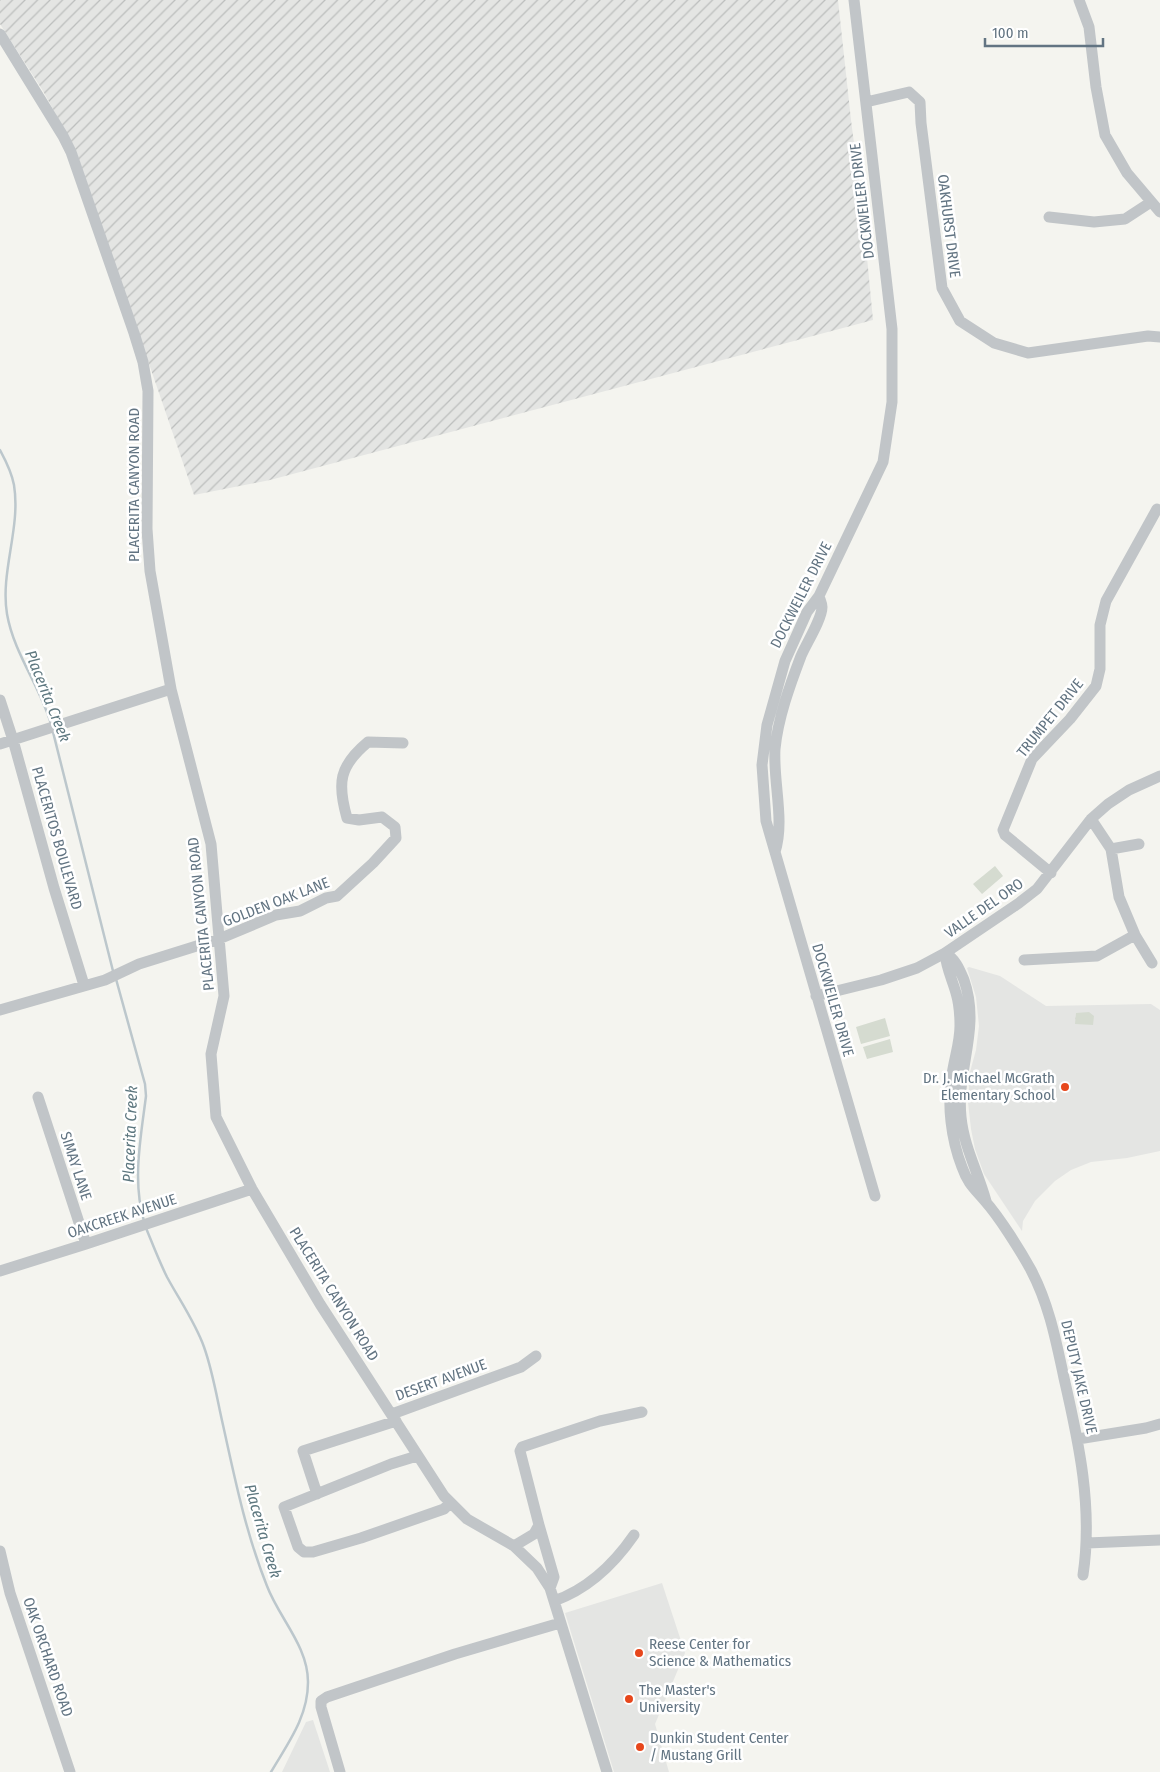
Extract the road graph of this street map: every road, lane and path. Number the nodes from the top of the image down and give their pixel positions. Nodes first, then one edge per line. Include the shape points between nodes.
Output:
1 (854, 0) edge
2 (1079, 0) edge
3 (0, 34) edge
4 (866, 102) junction
5 (1151, 202) junction
6 (1160, 212) edge
7 (1049, 217) dead end
8 (1160, 336) edge
9 (1157, 509) dead end
10 (171, 689) junction
11 (0, 700) edge
12 (14, 740) junction
13 (0, 744) edge
14 (403, 744) dead end
15 (1160, 776) edge
16 (1091, 819) junction
17 (1139, 844) dead end
18 (1111, 849) junction
19 (1051, 873) junction
20 (1135, 935) junction
21 (219, 939) junction
22 (945, 953) junction
23 (1024, 960) dead end
24 (1152, 963) dead end
25 (84, 985) junction
26 (816, 996) junction
27 (0, 1010) edge
28 (38, 1097) dead end
29 (252, 1189) junction
30 (875, 1196) dead end
31 (86, 1244) junction
32 (0, 1271) edge
33 (536, 1356) dead end
34 (642, 1412) dead end
35 (394, 1418) junction
36 (1160, 1424) edge
37 (1078, 1439) junction
38 (417, 1456) junction
39 (317, 1494) junction
40 (450, 1503) junction
41 (539, 1524) junction
42 (634, 1535) dead end
43 (1160, 1540) edge
44 (1087, 1543) junction
45 (514, 1546) junction
46 (0, 1551) edge
47 (1083, 1575) dead end
48 (550, 1588) junction
49 (554, 1601) junction
50 (560, 1623) junction
51 (70, 1772) edge
52 (340, 1772) edge
53 (607, 1772) edge

1 - 4 street, DOCKWEILER DRIVE
2 - 5 street via 1089,27 1105,135 1127,173
3 - 10 street, PLACERITA CANYON ROAD via 71,152 143,362 148,391 148,554
4 - 8 street, OAKHURST DRIVE via 909,92 920,102 942,288 960,321 994,343 1028,353
4 - 26 street, DOCKWEILER DRIVE via 892,330 892,402 883,462 819,596 822,605 820,615 792,680 775,750 779,830 775,853
5 - 6 street
5 - 7 street via 1125,219 1094,222
9 - 19 street, TRUMPET DRIVE via 1106,601 1100,625 1100,669 1096,686 1032,759 1004,830 1005,835
10 - 12 street
10 - 21 street, PLACERITA CANYON ROAD via 211,844
11 - 12 street, PLACERITOS BOULEVARD
12 - 13 street
12 - 25 street, PLACERITOS BOULEVARD
14 - 21 street, GOLDEN OAK LANE via 368,742 351,756 341,781 347,818 382,817 395,827 396,838 389,847 337,896
15 - 16 street, VALLE DEL ORO via 1129,790
16 - 18 street
16 - 19 street, VALLE DEL ORO
17 - 18 street
18 - 20 street via 1118,897
19 - 22 street, VALLE DEL ORO via 1020,903
20 - 23 street via 1097,956
20 - 24 street
21 - 25 street, GOLDEN OAK LANE
21 - 29 street, PLACERITA CANYON ROAD via 224,996 211,1054 216,1117
22 - 26 street, VALLE DEL ORO via 917,968
22 - 37 street, DEPUTY JAKE DRIVE via 960,1020 950,1092 952,1131 962,1168 971,1187 986,1201 1031,1270 1046,1301
25 - 27 street, GOLDEN OAK LANE
26 - 30 street, DOCKWEILER DRIVE
28 - 31 street, SIMAY LANE
29 - 31 street, OAKCREEK AVENUE
29 - 35 street, PLACERITA CANYON ROAD via 320,1304
31 - 32 street, OAKCREEK AVENUE
33 - 35 street, DESERT AVENUE via 521,1367
34 - 41 street via 600,1421 522,1447 520,1452
35 - 38 street, PLACERITA CANYON ROAD
35 - 39 street, DESERT AVENUE via 303,1451
36 - 37 street
37 - 44 street, DEPUTY JAKE DRIVE via 1086,1496
38 - 39 street
38 - 40 street, PLACERITA CANYON ROAD
39 - 40 street via 284,1507 298,1547 309,1553 444,1509
40 - 45 street, PLACERITA CANYON ROAD via 468,1519
41 - 45 street via 534,1534
41 - 48 street via 554,1577
42 - 49 street via 605,1570
43 - 44 street
44 - 47 street, DEPUTY JAKE DRIVE
45 - 48 street, PLACERITA CANYON ROAD via 537,1568
46 - 51 street, OAK ORCHARD ROAD via 10,1593
48 - 49 street, PLACERITA CANYON ROAD
49 - 50 street, PLACERITA CANYON ROAD
50 - 52 street via 455,1654 321,1701 323,1719
50 - 53 street, PLACERITA CANYON ROAD

